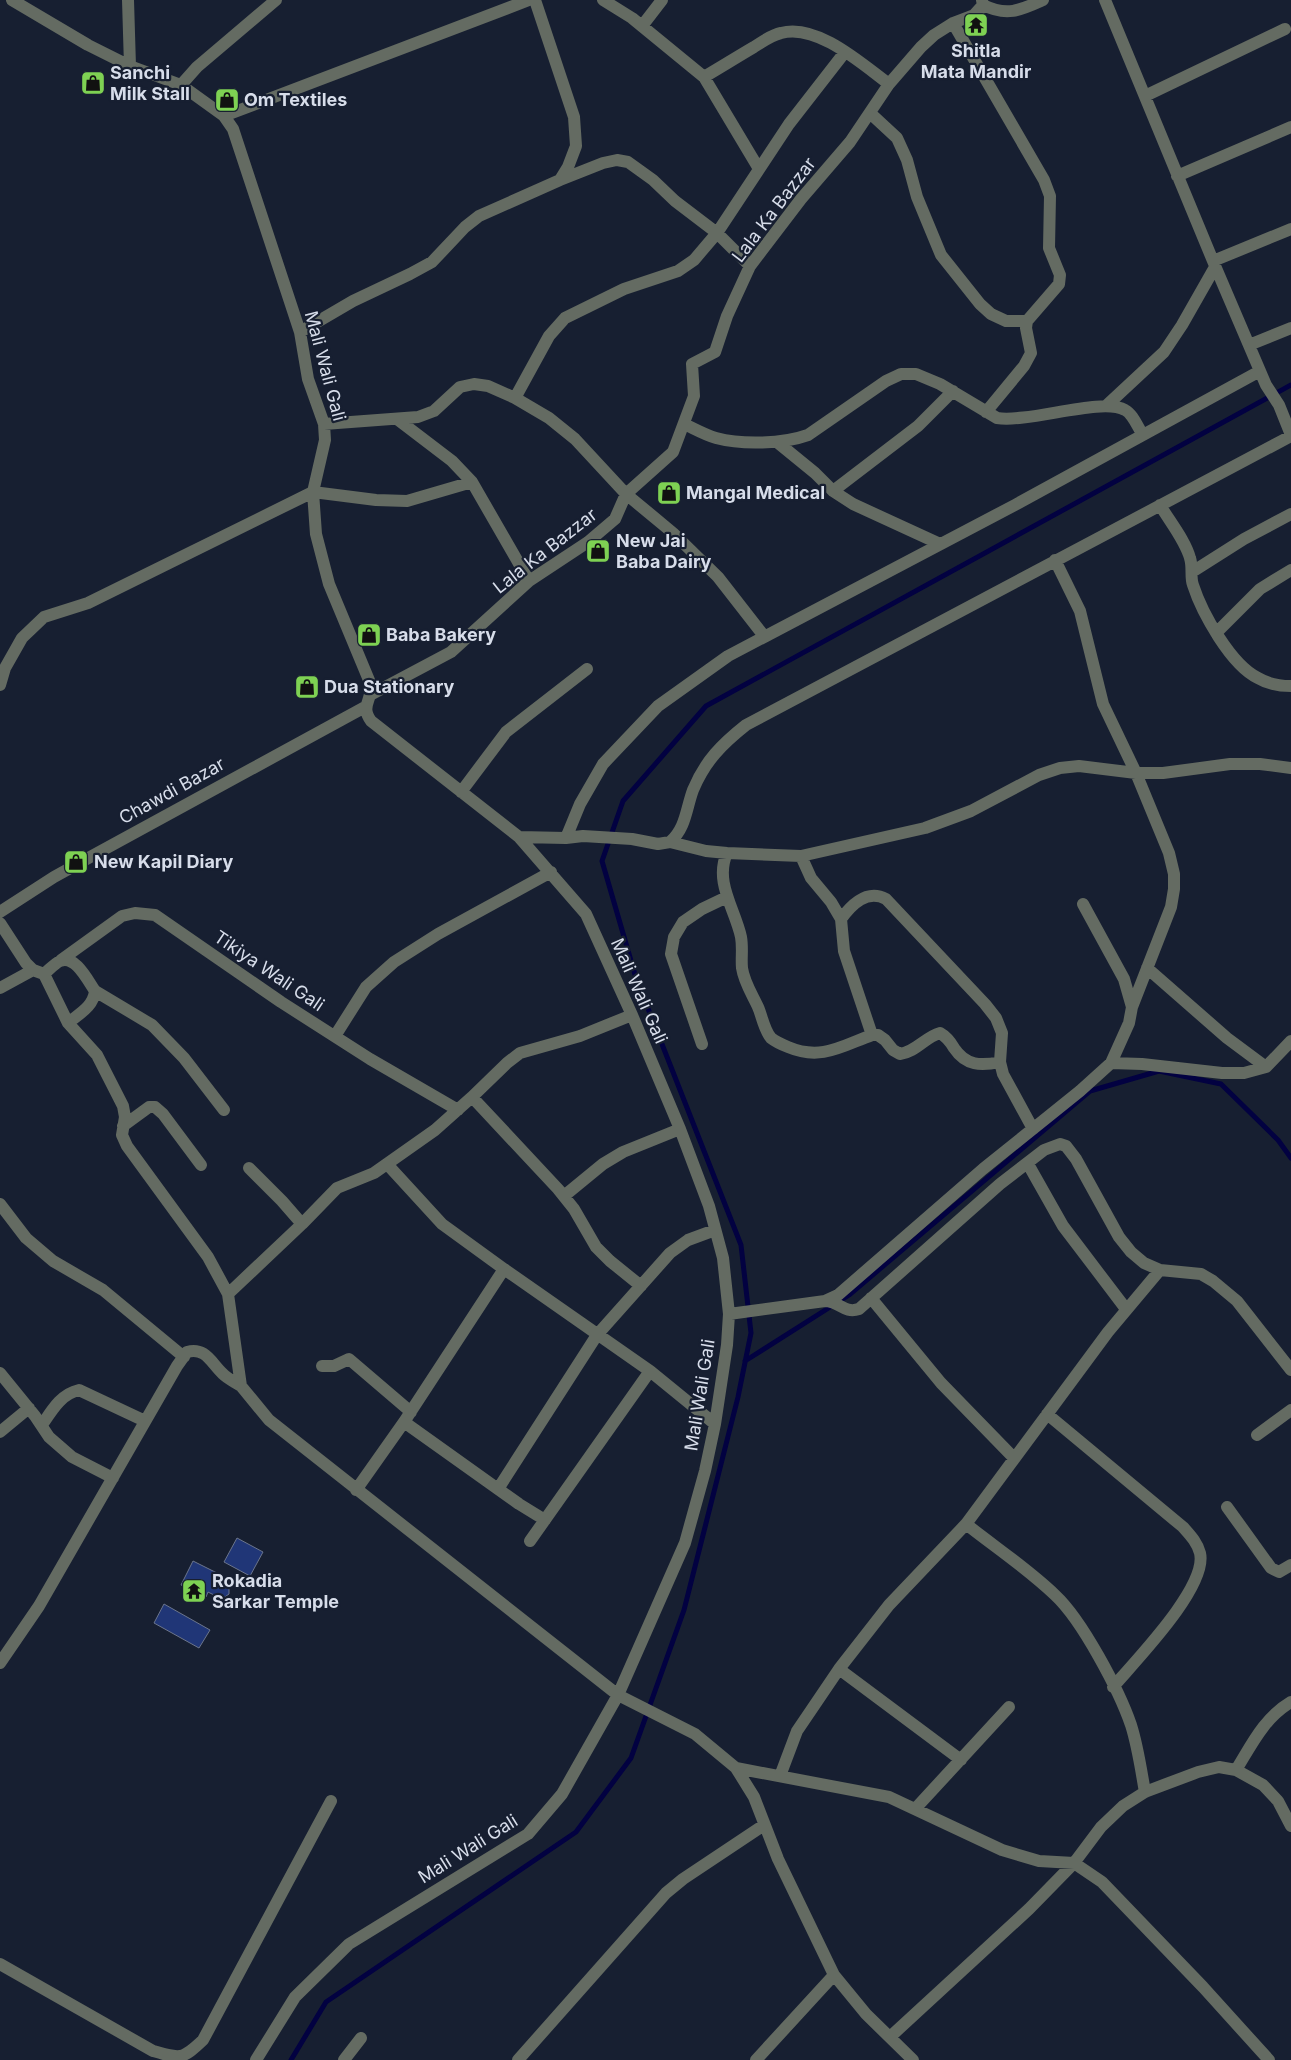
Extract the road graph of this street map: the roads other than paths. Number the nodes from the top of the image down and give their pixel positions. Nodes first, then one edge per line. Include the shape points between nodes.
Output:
1 (12, 0) edge
2 (128, 0) edge
3 (276, 0) edge
4 (529, 0) edge
5 (535, 0) edge
6 (604, 0) edge
7 (662, 0) edge
8 (1043, 0) edge
9 (1105, 0) edge
10 (983, 3) edge
11 (953, 23) junction
12 (642, 26) junction
13 (1285, 29) dead end
14 (845, 52) junction
15 (130, 66) junction
16 (704, 77) junction
17 (889, 84) junction
18 (181, 85) junction
19 (1145, 96) junction
20 (870, 113) junction
21 (224, 116) junction
22 (1291, 126) edge
23 (759, 169) junction
24 (1177, 176) junction
25 (560, 180) junction
26 (1291, 229) edge
27 (717, 233) junction
28 (1214, 264) junction
29 (750, 266) junction
30 (1027, 321) junction
31 (1291, 328) edge
32 (300, 332) junction
33 (1249, 345) junction
34 (1260, 371) junction
35 (953, 391) junction
36 (515, 398) junction
37 (1106, 406) junction
38 (986, 412) junction
39 (397, 419) junction
40 (324, 424) junction
41 (684, 424) junction
42 (1142, 435) junction
43 (1291, 436) edge
44 (777, 442) junction
45 (472, 482) junction
46 (833, 491) junction
47 (313, 492) junction
48 (626, 494) junction
49 (1160, 505) junction
50 (1291, 514) edge
51 (940, 544) junction
52 (1054, 560) junction
53 (1291, 570) edge
54 (1192, 572) junction
55 (529, 581) junction
56 (1216, 633) junction
57 (764, 636) junction
58 (587, 669) dead end
59 (0, 685) edge
60 (1291, 686) edge
61 (372, 694) junction
62 (365, 707) junction
63 (1291, 768) edge
64 (1136, 773) junction
65 (461, 792) junction
66 (519, 837) junction
67 (566, 838) junction
68 (670, 842) junction
69 (727, 853) junction
70 (801, 856) junction
71 (551, 872) junction
72 (727, 897) junction
73 (1083, 904) dead end
74 (0, 912) edge
75 (841, 919) junction
76 (0, 923) edge
77 (61, 960) junction
78 (1147, 968) junction
79 (38, 972) junction
80 (0, 988) edge
81 (95, 991) junction
82 (1132, 1007) junction
83 (632, 1015) junction
84 (68, 1023) junction
85 (872, 1035) junction
86 (335, 1036) junction
87 (1291, 1042) edge
88 (702, 1044) dead end
89 (1000, 1062) junction
90 (1111, 1063) junction
91 (1266, 1067) junction
92 (472, 1097) junction
93 (224, 1110) dead end
94 (458, 1110) junction
95 (123, 1126) junction
96 (680, 1129) junction
97 (1033, 1129) junction
98 (387, 1164) junction
99 (1028, 1164) junction
100 (201, 1165) dead end
101 (249, 1168) dead end
102 (982, 1169) junction
103 (1000, 1184) junction
104 (564, 1196) junction
105 (0, 1204) edge
106 (302, 1224) junction
107 (715, 1230) junction
108 (504, 1270) junction
109 (1160, 1270) junction
110 (641, 1286) junction
111 (228, 1294) junction
112 (871, 1298) junction
113 (829, 1301) junction
114 (1126, 1309) junction
115 (729, 1314) junction
116 (597, 1335) junction
117 (184, 1357) junction
118 (322, 1366) dead end
119 (1291, 1370) edge
120 (650, 1371) junction
121 (0, 1373) edge
122 (241, 1386) junction
123 (29, 1408) junction
124 (1291, 1410) edge
125 (1047, 1414) junction
126 (407, 1417) junction
127 (145, 1421) junction
128 (715, 1424) junction
129 (42, 1425) junction
130 (0, 1432) edge
131 (1257, 1435) dead end
132 (1014, 1458) junction
133 (113, 1478) junction
134 (498, 1489) junction
135 (356, 1490) junction
136 (1227, 1507) dead end
137 (545, 1520) junction
138 (966, 1524) junction
139 (530, 1541) dead end
140 (1291, 1566) edge
141 (0, 1663) edge
142 (839, 1670) junction
143 (1114, 1687) junction
144 (618, 1695) junction
145 (1291, 1702) edge
146 (1009, 1707) dead end
147 (961, 1760) junction
148 (736, 1768) junction
149 (1236, 1770) junction
150 (780, 1776) junction
151 (1145, 1792) junction
152 (332, 1801) dead end
153 (915, 1809) junction
154 (764, 1825) junction
155 (1291, 1826) edge
156 (1074, 1864) junction
157 (0, 1964) edge
158 (834, 1974) junction
159 (890, 2037) junction
160 (361, 2038) dead end
161 (256, 2060) edge
162 (344, 2060) edge
163 (518, 2060) edge
164 (756, 2060) edge
165 (913, 2060) edge
166 (1269, 2060) edge

1 - 15 street, Mali Wali Gali
2 - 15 street
3 - 18 street via 197,67
4 - 21 street
5 - 25 street via 574,117 576,146
6 - 12 street
7 - 12 street
8 - 10 street via 1012,12 995,11
9 - 19 street
10 - 11 street, Lala Ka Bazzar via 974,15
11 - 17 street, Lala Ka Bazzar via 921,46
11 - 30 street via 1044,180 1050,196 1049,248 1060,275 1059,284
12 - 16 street
13 - 19 street
14 - 16 street via 810,34 796,31 780,33
14 - 17 street
14 - 23 street via 788,124
15 - 18 street, Mali Wali Gali
16 - 23 street
17 - 20 street, Lala Ka Bazzar
18 - 21 street, Mali Wali Gali
19 - 24 street
20 - 29 street, Lala Ka Bazzar
20 - 30 street via 898,138 917,197 941,255 991,314 1006,321
21 - 32 street, Mali Wali Gali via 233,129
22 - 24 street
23 - 27 street
24 - 28 street
25 - 27 street via 603,163 628,162
25 - 32 street via 479,216 432,262 353,301
26 - 28 street
27 - 29 street
27 - 36 street via 694,260 678,270 624,289 565,318 550,336
28 - 33 street
28 - 37 street via 1164,352
29 - 41 street, Lala Ka Bazzar via 715,352 692,364 694,396
30 - 38 street via 1031,353
31 - 33 street
32 - 40 street, Mali Wali Gali via 308,379
33 - 34 street
34 - 42 street
34 - 43 street
35 - 38 street
35 - 44 street via 916,374 902,374 886,381 808,435
35 - 46 street via 918,426
36 - 39 street via 488,386 474,384 460,387 434,410 418,417
36 - 48 street via 549,418 574,439
37 - 38 street via 1008,420
37 - 42 street via 1125,410
39 - 40 street
39 - 45 street via 452,461
40 - 47 street, Mali Wali Gali via 325,440
41 - 44 street via 716,438
41 - 48 street, Lala Ka Bazzar via 673,452
42 - 51 street
43 - 49 street
44 - 46 street
45 - 47 street via 407,501
45 - 55 street
46 - 51 street via 853,504
47 - 59 street via 88,603 44,617 22,638 5,668
47 - 61 street, Mali Wali Gali via 316,534 330,584
48 - 55 street, Lala Ka Bazzar via 615,519 588,542
48 - 57 street via 718,577
49 - 52 street
49 - 54 street via 1186,547
50 - 54 street
51 - 57 street
52 - 64 street via 1080,611 1103,704
52 - 68 street via 746,725 722,744 705,765 693,790 682,828
53 - 56 street via 1260,589
54 - 56 street via 1192,582
55 - 61 street, Lala Ka Bazzar via 451,652
56 - 60 street via 1256,678
57 - 67 street via 728,656 658,706 603,764 580,804
58 - 65 street via 506,732
61 - 62 street
62 - 65 street, Mali Wali Gali via 372,721
62 - 74 street, Chawdi Bazar via 84,860
63 - 64 street via 1230,764
64 - 70 street via 1079,766 1060,768 1038,775 971,811 925,828
64 - 78 street via 1169,853 1174,874 1171,907
65 - 66 street, Mali Wali Gali
66 - 67 street
66 - 71 street, Mali Wali Gali
67 - 68 street via 583,836 658,844
68 - 69 street
69 - 70 street
69 - 72 street via 722,868
70 - 75 street via 810,878
71 - 83 street, Mali Wali Gali via 586,914
71 - 86 street via 394,962 366,987
72 - 85 street via 741,936 744,977 771,1037 792,1049 819,1054
72 - 88 street via 683,922 672,945 671,954
73 - 82 street via 1124,979
75 - 85 street via 844,950
75 - 89 street via 861,899 878,895 886,899 996,1018 1002,1033
76 - 79 street via 26,963
77 - 79 street, Tikiya Wali Gali
77 - 81 street via 74,963
77 - 86 street, Tikiya Wali Gali via 122,916 135,913 155,915
78 - 82 street
78 - 91 street via 1227,1038
79 - 80 street, Tikiya Wali Gali
79 - 84 street
81 - 84 street via 90,1005
81 - 93 street via 152,1025 184,1058
82 - 90 street via 1129,1023
83 - 92 street via 580,1036 520,1054 506,1063
83 - 96 street, Mali Wali Gali
84 - 95 street via 97,1055 118,1094 124,1106
85 - 89 street via 878,1035 900,1054 908,1053 940,1033 967,1062
86 - 94 street, Tikiya Wali Gali
87 - 91 street
89 - 97 street via 1003,1074
90 - 91 street via 1222,1074
90 - 97 street
92 - 94 street
92 - 104 street
94 - 98 street
95 - 100 street via 149,1107 155,1107
95 - 111 street via 122,1135 127,1146 208,1257
96 - 104 street via 623,1152
96 - 107 street, Mali Wali Gali
97 - 102 street
98 - 106 street via 338,1188
98 - 108 street via 442,1224
99 - 103 street
99 - 109 street via 1052,1146 1066,1146 1119,1237 1144,1263
99 - 114 street via 1063,1226
101 - 106 street
102 - 103 street
102 - 113 street
103 - 112 street
104 - 110 street via 596,1247
105 - 117 street via 26,1238 53,1261 103,1290
106 - 111 street
107 - 110 street via 688,1240 670,1253
107 - 115 street, Mali Wali Gali via 723,1258
108 - 116 street
108 - 126 street
109 - 114 street
109 - 119 street via 1201,1274 1213,1281 1237,1301
110 - 116 street
111 - 122 street
112 - 113 street via 852,1311
112 - 132 street via 941,1383
113 - 115 street
114 - 125 street
115 - 128 street, Mali Wali Gali
116 - 120 street
116 - 134 street
117 - 122 street via 187,1352 195,1350 204,1354 223,1374
117 - 127 street
118 - 126 street via 334,1366 349,1359
120 - 128 street
120 - 137 street
121 - 123 street
122 - 135 street via 268,1420
123 - 129 street
123 - 130 street
124 - 131 street
125 - 132 street
125 - 143 street via 1183,1527 1200,1554 1194,1584 1176,1613
126 - 134 street
126 - 135 street
127 - 129 street via 79,1390 60,1400
127 - 133 street
128 - 144 street, Mali Wali Gali via 685,1543
129 - 133 street via 49,1438 72,1457
132 - 138 street
133 - 141 street via 39,1606
134 - 137 street
135 - 144 street
136 - 140 street via 1271,1568 1278,1572
137 - 139 street
138 - 142 street via 894,1598
138 - 143 street via 1055,1595 1080,1626
142 - 147 street
142 - 150 street via 797,1731
143 - 151 street via 1132,1730
144 - 148 street via 695,1734
144 - 161 street, Mali Wali Gali via 562,1794 528,1834 349,1944 295,1997
145 - 149 street via 1265,1723
146 - 147 street
147 - 153 street
148 - 150 street
148 - 154 street via 754,1797
149 - 151 street via 1219,1767 1198,1772
149 - 155 street via 1263,1785 1278,1801
150 - 153 street via 889,1798
151 - 156 street via 1123,1806 1102,1827
152 - 157 street via 203,2040 188,2054 174,2058 153,2051
153 - 156 street via 1002,1850 1039,1861
154 - 158 street
154 - 163 street via 666,1893
156 - 159 street
156 - 166 street via 1102,1882 1204,1987
158 - 159 street via 866,2014
158 - 164 street
159 - 165 street
160 - 162 street

